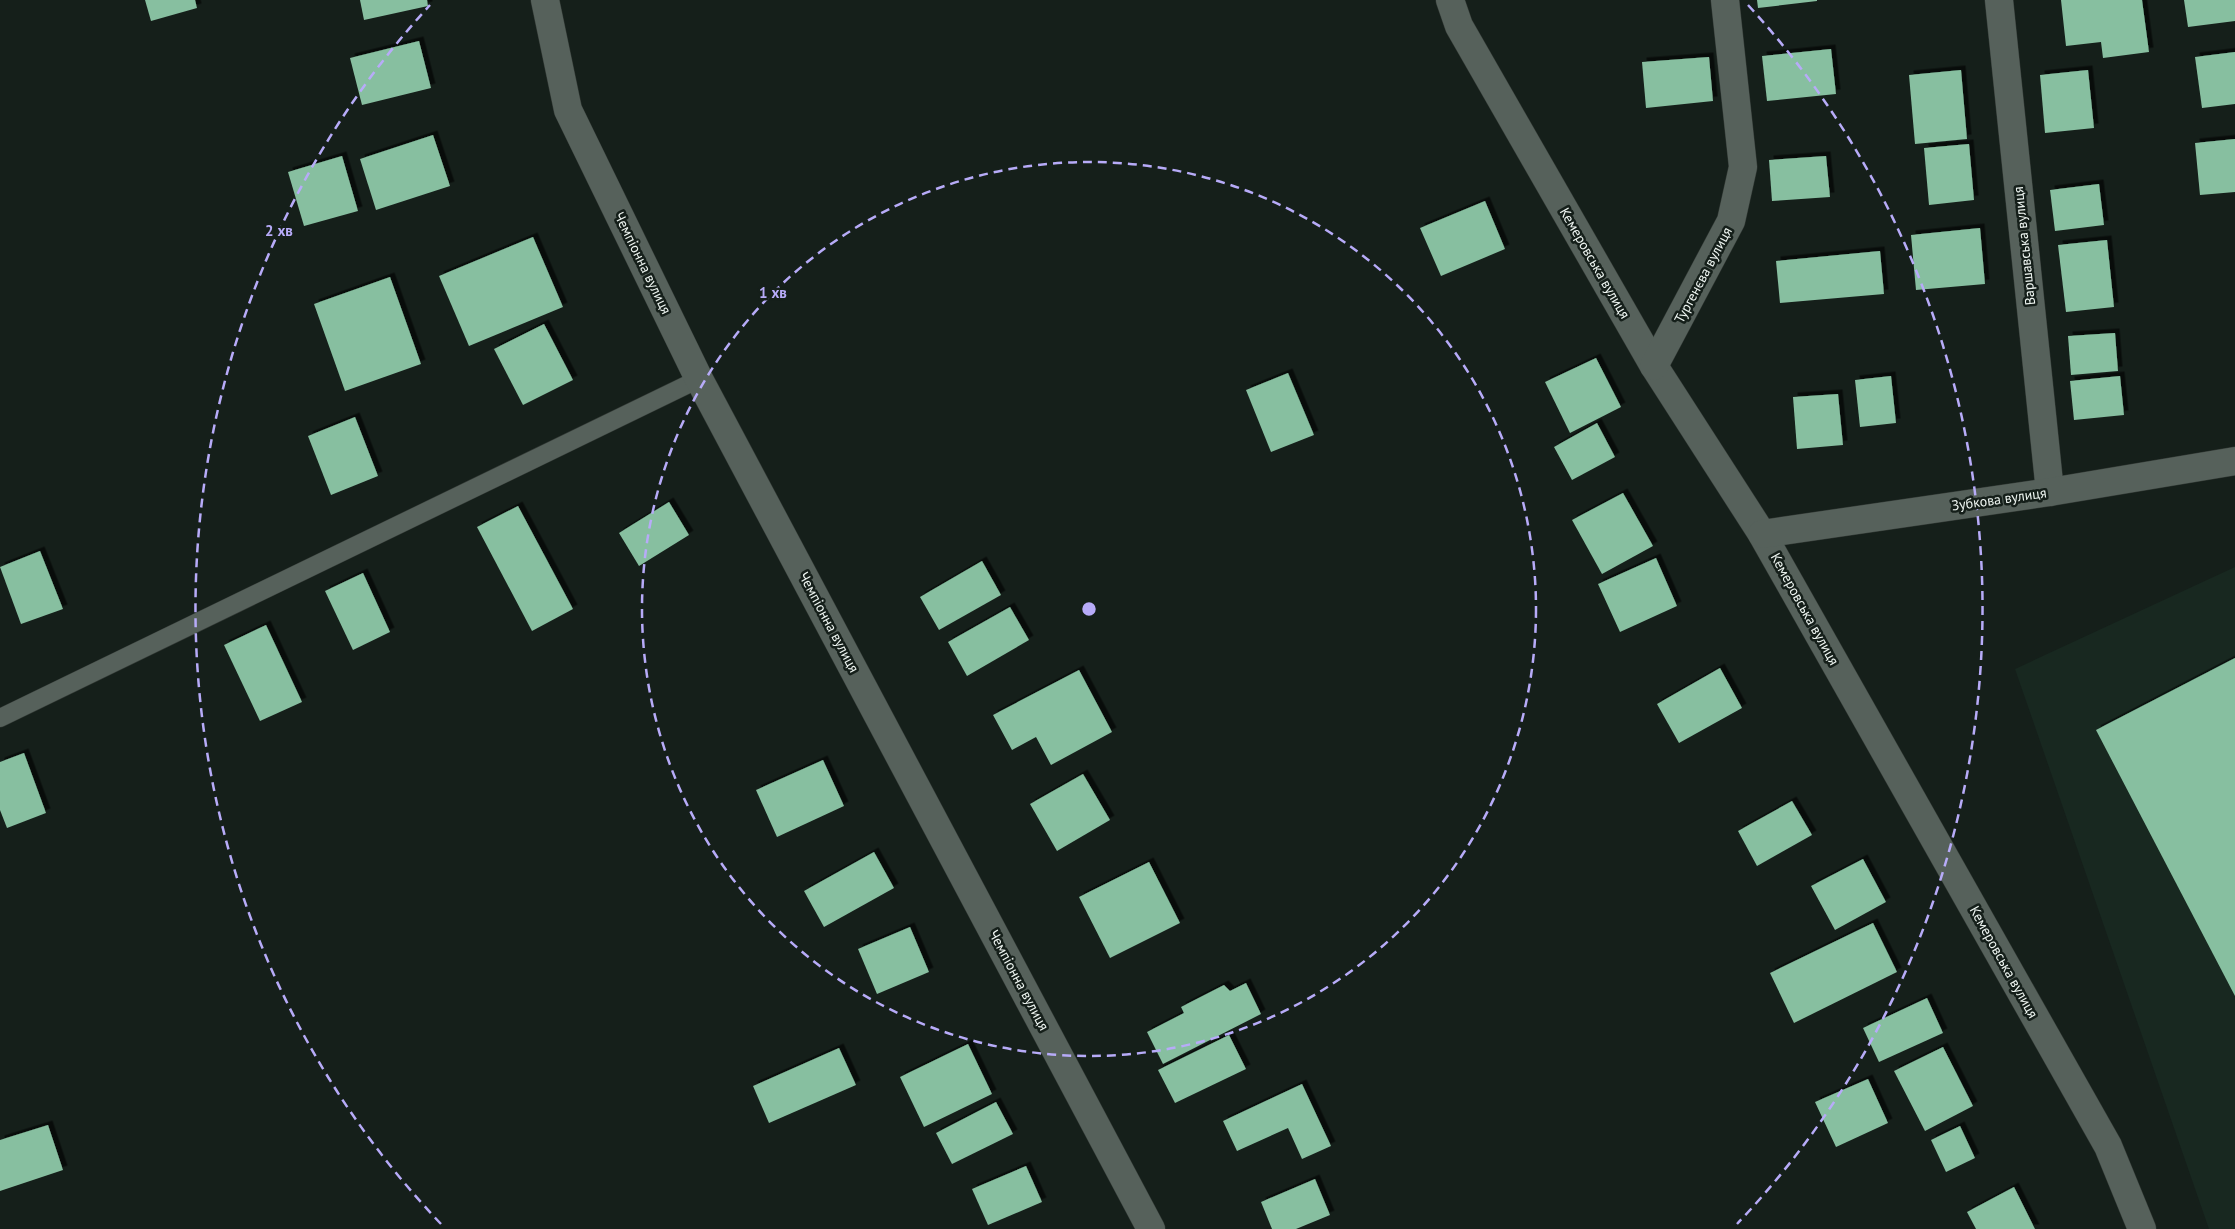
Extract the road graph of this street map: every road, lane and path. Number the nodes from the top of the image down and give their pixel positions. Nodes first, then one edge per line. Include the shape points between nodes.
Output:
1 (546, 0) edge
2 (1450, 0) edge
3 (1725, 0) edge
4 (1999, 0) edge
5 (1654, 366) junction
6 (700, 379) junction
7 (2235, 461) edge
8 (2050, 492) junction
9 (1762, 534) junction
10 (0, 718) edge
11 (1151, 1229) edge
12 (2142, 1229) edge

1 - 6 street, Чемпіонна вулиця via 568,110
2 - 5 street, Кемеровська вулиця via 1459,26
3 - 5 street, Тургенєва вулиця via 1743,167 1731,222
4 - 8 street, Варшавська вулиця
5 - 9 street, Кемеровська вулиця
6 - 10 lane
6 - 11 street, Чемпіонна вулиця
7 - 8 street, Зубкова вулиця
8 - 9 street, Зубкова вулиця
9 - 12 street, Кемеровська вулиця via 2108,1146

